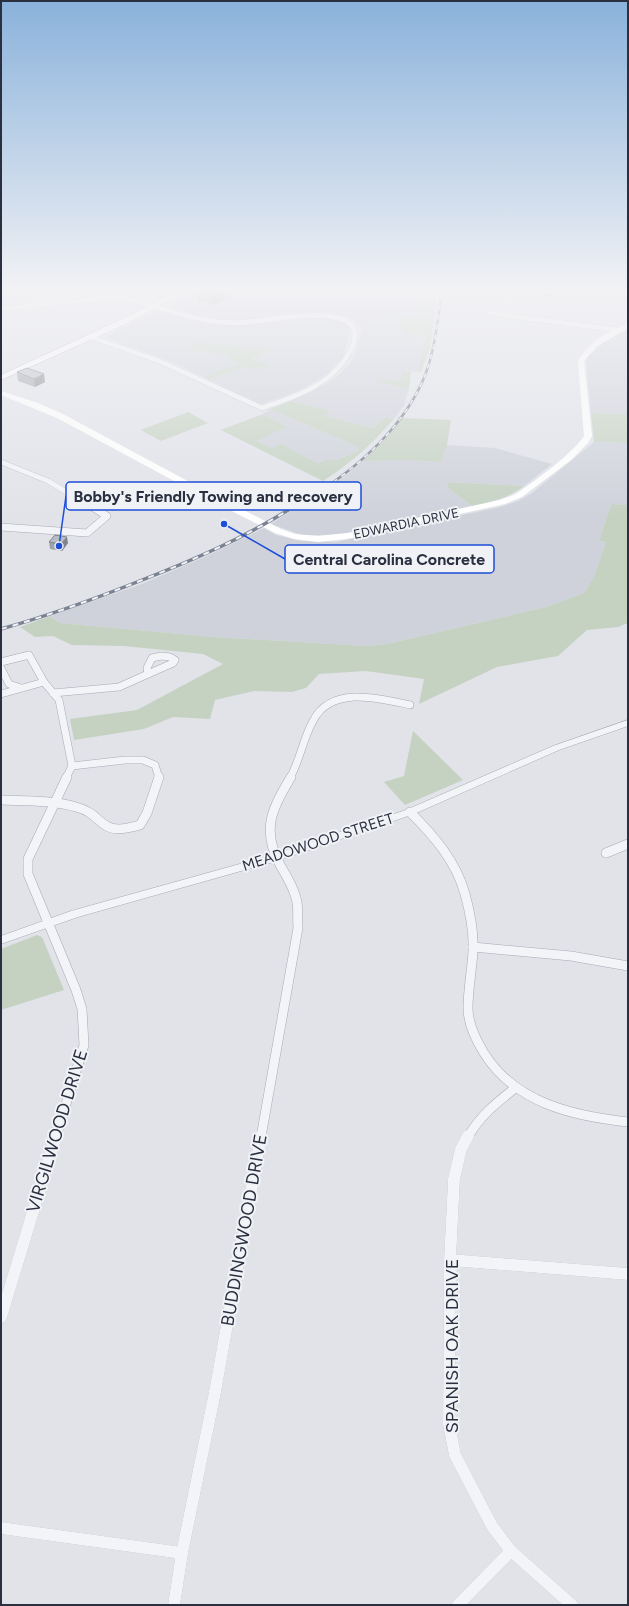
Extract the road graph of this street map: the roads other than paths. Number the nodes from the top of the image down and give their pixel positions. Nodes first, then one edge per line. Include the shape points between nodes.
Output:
1 (25, 367) edge
2 (172, 367) edge
3 (341, 367) edge
4 (582, 367) edge
5 (1, 378) edge
6 (1, 393) edge
7 (1, 462) edge
8 (1, 527) edge
9 (1, 662) edge
10 (1, 668) edge
11 (148, 675) dead end
12 (44, 682) junction
13 (21, 688) junction
14 (53, 693) junction
15 (1, 694) edge
16 (410, 705) dead end
17 (628, 723) edge
18 (72, 766) junction
19 (1, 800) edge
20 (56, 802) junction
21 (410, 812) junction
22 (628, 844) edge
23 (606, 853) dead end
24 (276, 858) junction
25 (48, 923) junction
26 (1, 940) edge
27 (473, 947) junction
28 (628, 966) edge
29 (514, 1089) junction
30 (628, 1122) edge
31 (450, 1260) junction
32 (628, 1274) edge
33 (1, 1317) edge
34 (1, 1528) edge
35 (511, 1551) junction
36 (182, 1553) junction
37 (174, 1605) edge
38 (458, 1605) edge
39 (572, 1605) edge

1 - 5 main road
2 - 3 street via 262,408 317,385
4 - 6 main road, EDWARDIA DRIVE via 588,436 568,458 519,495 502,502 331,538 306,538 278,531 60,416
7 - 8 street via 48,481 107,516 87,533
9 - 12 street via 29,655
10 - 13 street via 9,684
11 - 14 street via 119,688
12 - 13 street
12 - 14 street
13 - 15 street
14 - 18 street via 59,700
16 - 24 street, BUDDINGWOOD DRIVE via 379,697 356,697 333,702 322,709 312,721 298,763 270,819 270,839
17 - 21 street, MEADOWOOD STREET via 556,748
18 - 20 street, VIRGILWOOD DRIVE
18 - 20 street via 125,760 143,760 155,765 159,778 148,813 140,825 122,830 103,826 94,815
19 - 20 street
20 - 25 street, VIRGILWOOD DRIVE via 28,859 28,874
21 - 24 street, MEADOWOOD STREET
21 - 27 street via 445,849 456,868 464,887 469,910
22 - 23 street
24 - 25 street, MEADOWOOD STREET
24 - 36 street, BUDDINGWOOD DRIVE via 296,896 296,943 215,1392
25 - 26 street, MEADOWOOD STREET
25 - 33 street, VIRGILWOOD DRIVE via 82,1010 84,1045
27 - 28 street via 584,957
27 - 29 street via 468,1009 472,1030 484,1055
29 - 30 street via 579,1116
29 - 31 street, SPANISH OAK DRIVE via 475,1124 461,1150 454,1179
31 - 32 street
31 - 35 street, SPANISH OAK DRIVE via 449,1424 455,1455 492,1526
34 - 36 street
35 - 38 street
35 - 39 street, SPANISH OAK DRIVE
36 - 37 street, BUDDINGWOOD DRIVE

